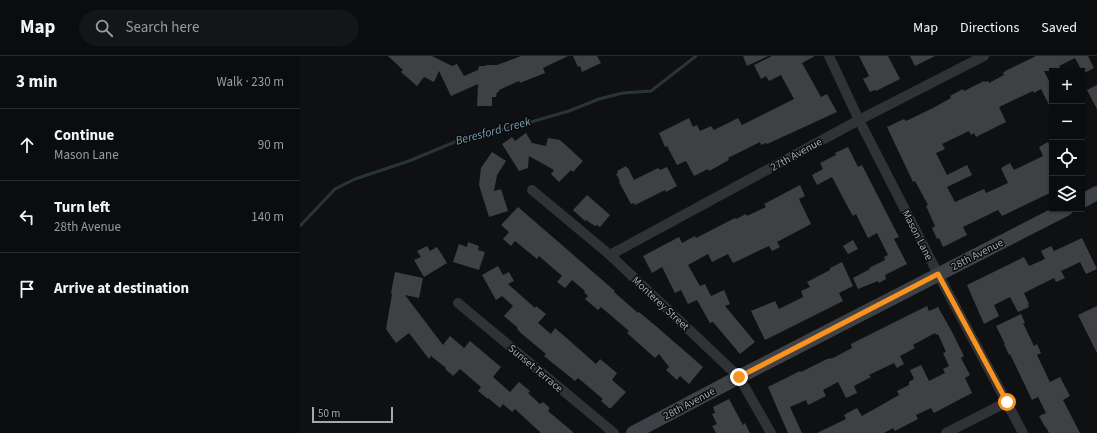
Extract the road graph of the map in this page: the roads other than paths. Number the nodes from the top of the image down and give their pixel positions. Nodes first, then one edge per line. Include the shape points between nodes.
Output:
1 (830, 56) edge
2 (984, 56) edge
3 (859, 120) junction
4 (532, 190) dead end
5 (1097, 193) edge
6 (1085, 199) edge
7 (1060, 212) edge
8 (610, 255) junction
9 (938, 274) junction
10 (458, 304) dead end
11 (739, 377) junction
12 (1007, 402) junction
13 (614, 433) edge
14 (632, 433) edge
15 (771, 433) edge
16 (946, 433) edge
17 (1023, 433) edge

1 - 3 street, Mason Lane
2 - 3 street, 27th Avenue
3 - 8 street, 27th Avenue
3 - 9 street, Mason Lane
4 - 8 street, Monterey Street
5 - 6 street
7 - 9 street, 28th Avenue
8 - 11 street, Monterey Street
9 - 11 street, 28th Avenue
9 - 12 street, Mason Lane
10 - 13 street, Sunset Terrace
11 - 14 street, 28th Avenue
11 - 15 street, Monterey Street
12 - 16 street
12 - 17 street, Mason Lane

